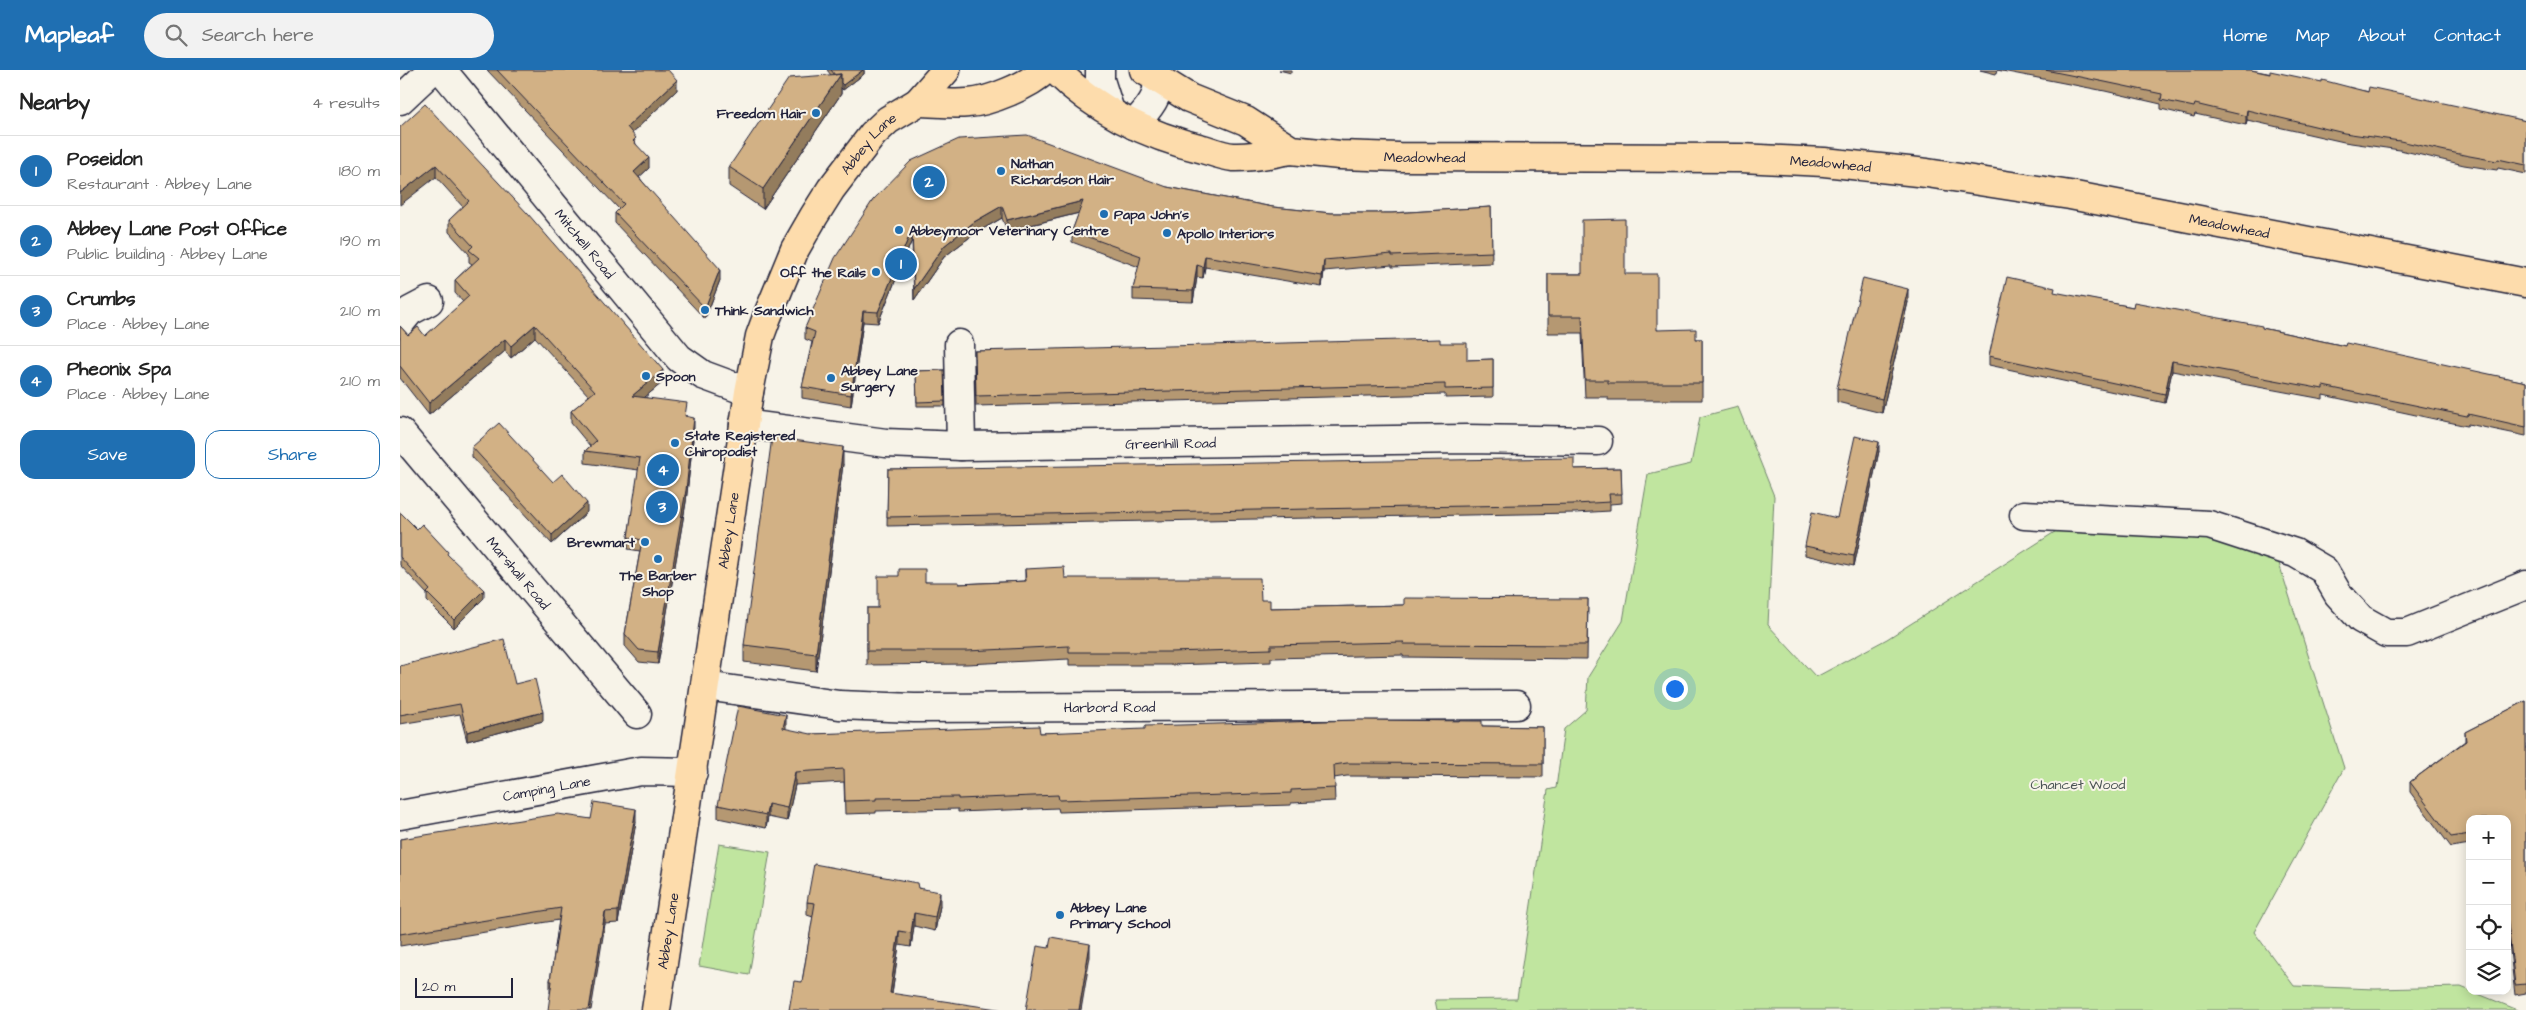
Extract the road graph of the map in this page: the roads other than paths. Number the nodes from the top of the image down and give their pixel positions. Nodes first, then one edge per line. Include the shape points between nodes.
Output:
1 (432, 70) edge
2 (442, 70) edge
3 (946, 70) edge
4 (1045, 70) edge
5 (1055, 70) edge
6 (1100, 70) edge
7 (1153, 73) edge
8 (400, 100) edge
9 (918, 102) junction
10 (1110, 111) junction
11 (1134, 125) junction
12 (1291, 150) junction
13 (2526, 282) edge
14 (429, 301) dead end
15 (400, 323) edge
16 (958, 344) dead end
17 (749, 392) junction
18 (744, 424) junction
19 (1598, 441) dead end
20 (961, 446) junction
21 (406, 450) edge
22 (2024, 515) dead end
23 (2526, 585) edge
24 (705, 686) junction
25 (1516, 705) dead end
26 (637, 714) dead end
27 (693, 772) junction
28 (400, 815) edge
29 (656, 1010) edge

1 - 8 street
2 - 17 street, Mitchell Road via 679,358 703,375
3 - 9 main road, Abbey Lane
4 - 9 main road via 1038,77 1009,91 969,104
5 - 10 main road via 1083,95
6 - 10 street
7 - 11 street via 1155,101
7 - 12 main road, Meadowhead via 1212,109 1246,121
9 - 17 main road, Abbey Lane via 888,120 873,134 831,189 794,249 760,336
10 - 11 main road
11 - 12 main road via 1186,145 1232,157
12 - 13 main road, Meadowhead via 1399,157 1741,158 1871,167 2070,195
14 - 15 street via 410,311
16 - 20 street
17 - 18 main road, Abbey Lane
18 - 20 street, Greenhill Road via 886,443
18 - 24 main road, Abbey Lane
19 - 20 street, Greenhill Road via 1466,439
21 - 26 street, Marshall Road
22 - 23 street via 2208,525 2295,553 2324,570 2338,594 2361,620 2386,633 2408,633
24 - 25 street, Harbord Road via 839,705 914,708
24 - 27 main road, Abbey Lane
27 - 28 street, Camping Lane via 641,771
27 - 29 main road, Abbey Lane

